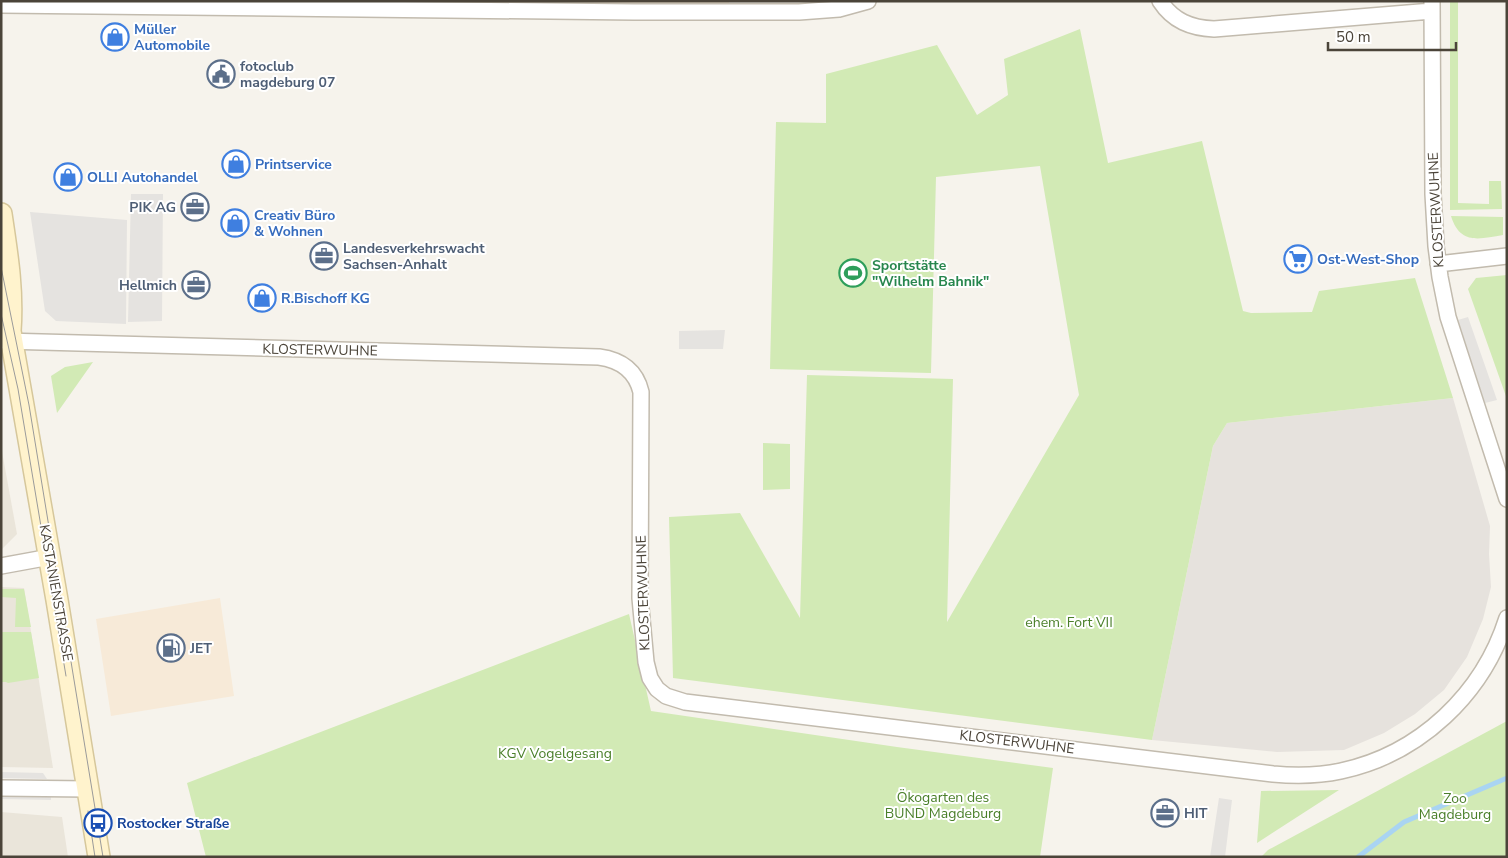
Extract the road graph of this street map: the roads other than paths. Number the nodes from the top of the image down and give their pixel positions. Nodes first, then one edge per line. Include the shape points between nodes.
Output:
1 (868, 1) edge
2 (1160, 1) edge
3 (1, 5) edge
4 (1432, 6) edge
5 (1, 214) edge
6 (1507, 256) edge
7 (1438, 264) junction
8 (6, 333) edge
9 (1507, 499) edge
10 (50, 557) junction
11 (1, 566) edge
12 (1507, 618) edge
13 (1, 788) edge
14 (88, 789) junction
15 (99, 857) edge

1 - 3 street via 839,9 806,12
2 - 4 street via 1169,13 1184,23 1206,29 1310,22
4 - 7 street, KLOSTERWUHNE via 1432,194
5 - 8 main road, KASTANIENSTRASSE via 12,305
6 - 7 street
7 - 9 street, KLOSTERWUHNE via 1448,317
8 - 10 main road, KASTANIENSTRASSE via 22,388
8 - 12 street, KLOSTERWUHNE via 600,357 620,363 636,378 641,392 640,598 646,662 652,683 660,692 686,702 1272,774 1323,774 1358,767 1388,755 1415,740 1443,718 1483,671
10 - 11 street
10 - 14 main road, KASTANIENSTRASSE
13 - 14 street
14 - 15 main road, KASTANIENSTRASSE

